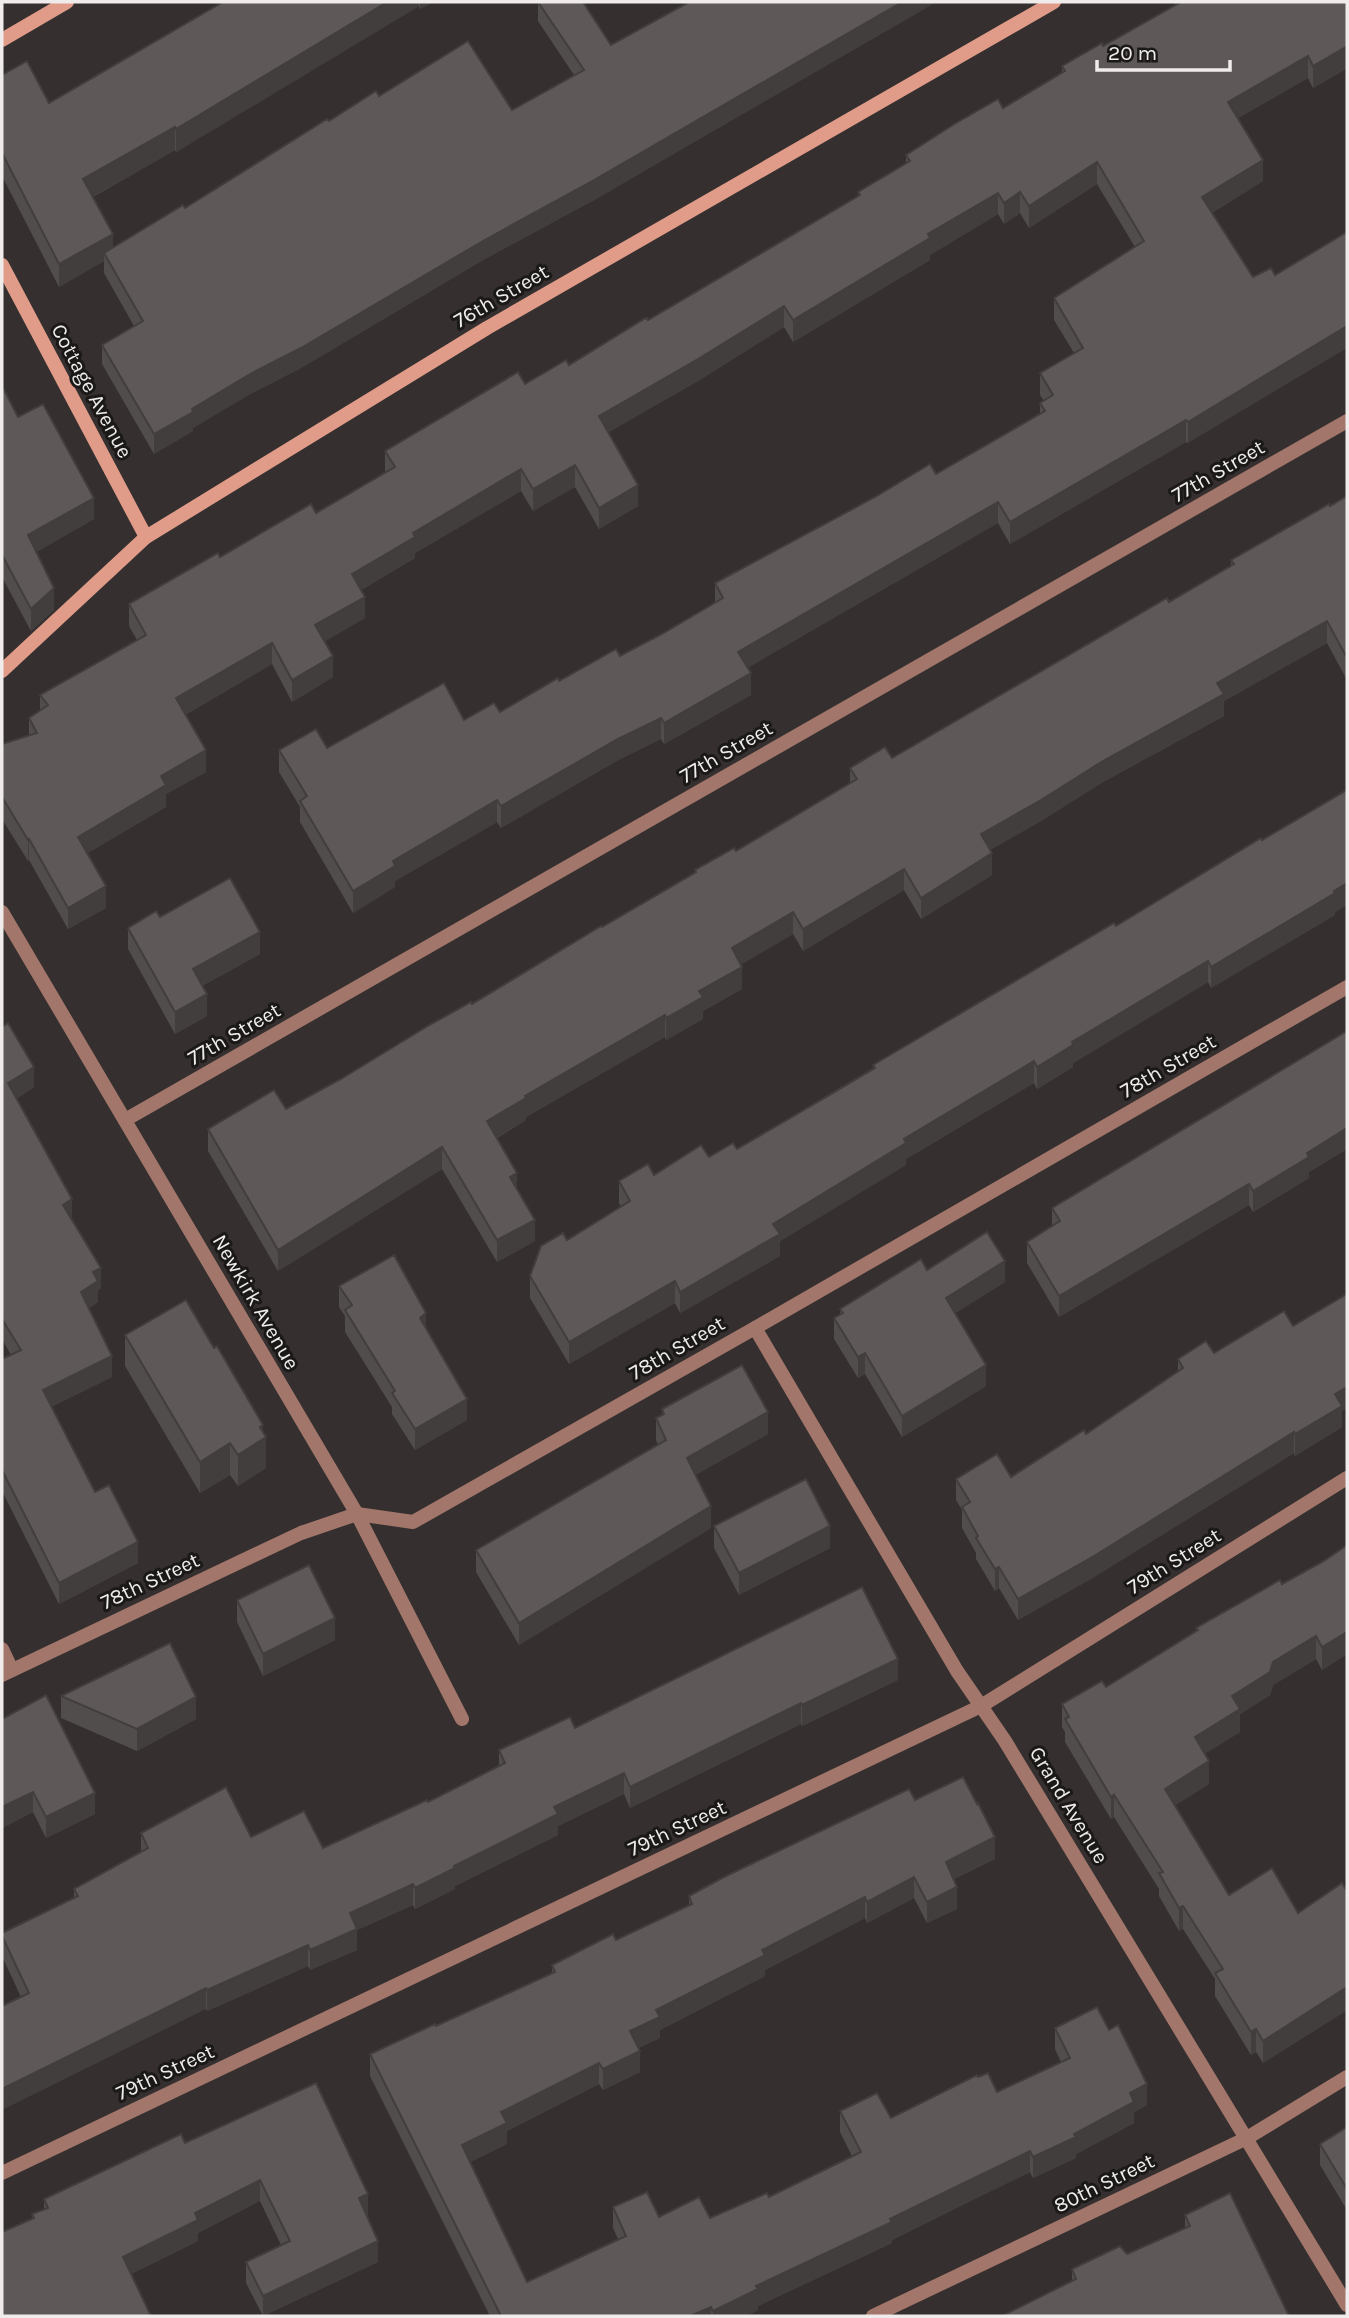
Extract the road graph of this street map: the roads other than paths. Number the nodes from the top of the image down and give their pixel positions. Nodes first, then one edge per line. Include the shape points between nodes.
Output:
1 (66, 2) edge
2 (1055, 2) edge
3 (2, 40) edge
4 (2, 265) edge
5 (1347, 421) edge
6 (146, 537) junction
7 (2, 671) edge
8 (2, 912) edge
9 (1347, 987) edge
10 (125, 1120) junction
11 (755, 1328) junction
12 (1347, 1478) edge
13 (357, 1514) junction
14 (2, 1649) edge
15 (7, 1672) edge
16 (981, 1706) junction
17 (463, 1719) dead end
18 (1347, 2077) edge
19 (1247, 2138) junction
20 (2, 2173) edge
21 (1347, 2305) edge
22 (873, 2316) edge

1 - 3 street
2 - 6 street, 76th Street via 487,328
4 - 6 street, Cottage Avenue
5 - 10 street, 77th Street
6 - 7 street, 76th Street
8 - 10 street, Newkirk Avenue
9 - 11 street, 78th Street
10 - 13 street, Newkirk Avenue
11 - 13 street, 78th Street via 413,1522
11 - 16 street, Grand Avenue
12 - 16 street, 79th Street
13 - 15 street, 78th Street via 300,1533
13 - 17 street, Newkirk Avenue
14 - 15 street
16 - 19 street, Grand Avenue
16 - 20 street, 79th Street
18 - 19 street, 80th Street
19 - 21 street, Grand Avenue
19 - 22 street, 80th Street

